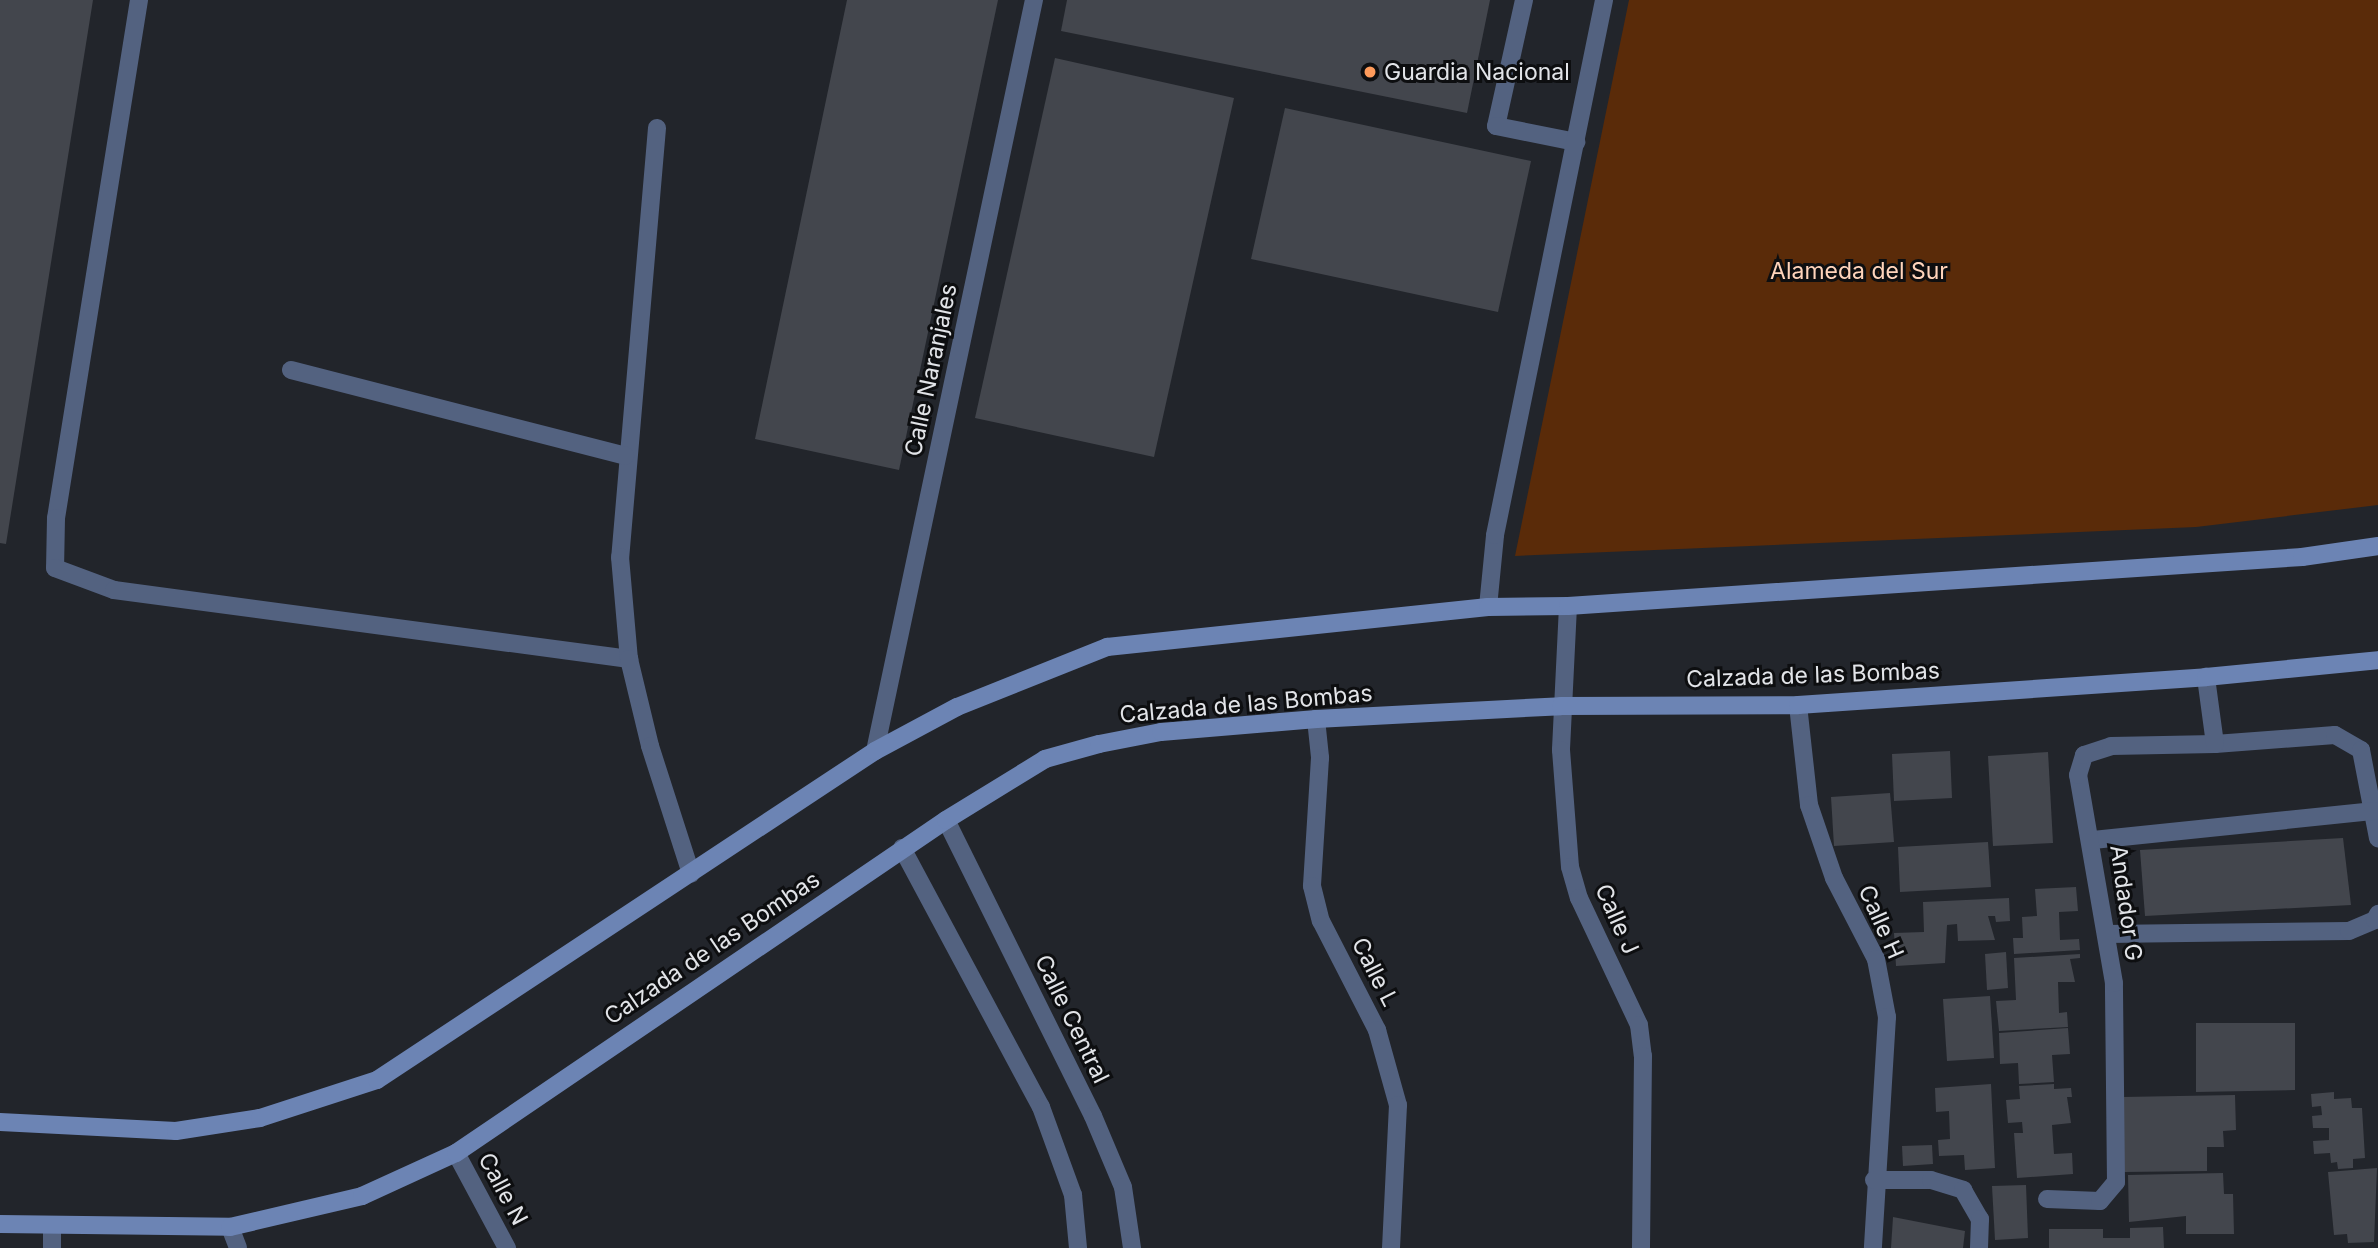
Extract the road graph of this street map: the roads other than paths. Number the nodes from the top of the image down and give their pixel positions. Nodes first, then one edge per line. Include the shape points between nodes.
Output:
1 (139, 0) edge
2 (1034, 0) edge
3 (1524, 0) edge
4 (1604, 0) edge
5 (657, 128) dead end
6 (1576, 142) junction
7 (291, 370) dead end
8 (625, 456) junction
9 (2378, 546) edge
10 (1568, 606) junction
11 (1488, 607) junction
12 (629, 659) junction
13 (2378, 660) edge
14 (2206, 677) junction
15 (1798, 705) junction
16 (1561, 706) junction
17 (1316, 719) junction
18 (2215, 744) junction
19 (876, 751) junction
20 (2375, 811) junction
21 (946, 820) junction
22 (2378, 838) edge
23 (2093, 840) junction
24 (902, 848) junction
25 (691, 874) junction
26 (2378, 914) edge
27 (2106, 934) junction
28 (0, 1122) edge
29 (456, 1153) junction
30 (1874, 1180) junction
31 (2047, 1199) dead end
32 (0, 1224) edge
33 (52, 1226) junction
34 (230, 1227) junction
35 (52, 1248) edge
36 (238, 1248) edge
37 (507, 1248) edge
38 (1078, 1248) edge
39 (1132, 1248) edge
40 (1391, 1248) edge
41 (1641, 1248) edge
42 (1873, 1248) edge
43 (1979, 1248) edge

1 - 12 street via 56,518 55,568 114,590
2 - 19 street, Calle Naranjales
3 - 6 street via 1496,126
4 - 6 street
5 - 8 street
6 - 11 street via 1495,535
7 - 8 street
8 - 12 street via 620,557
9 - 10 main road via 2302,557
10 - 11 main road
10 - 16 street, Calle J
11 - 19 main road via 1107,648 957,707
12 - 25 street via 650,746
13 - 14 main road, Calzada de las Bombas
14 - 15 main road, Calzada de las Bombas
14 - 18 street
15 - 16 main road, Calzada de las Bombas
15 - 30 street, Calle H via 1809,805 1834,878 1876,959 1887,1017
16 - 17 main road, Calzada de las Bombas
16 - 41 street, Calle J via 1570,867 1579,898 1639,1025 1643,1056
17 - 21 main road, Calzada de las Bombas via 1161,733 1099,744 1045,759
17 - 40 street, Calle L via 1320,758 1312,886 1321,921 1377,1030 1398,1105
18 - 20 street via 2335,735 2361,750
18 - 23 street, Andador G via 2111,746 2084,755 2078,775
19 - 25 main road
20 - 22 street
20 - 23 street
21 - 24 main road, Calzada de las Bombas
21 - 39 street, Calle Central via 1093,1116 1123,1187
23 - 27 street, Andador G
24 - 29 main road, Calzada de las Bombas
24 - 38 street via 1041,1107 1073,1195
25 - 28 main road via 377,1080 260,1118 176,1131
26 - 27 street via 2375,920 2349,931
27 - 31 street, Andador G via 2113,983 2116,1182 2100,1201
29 - 34 main road, Calzada de las Bombas via 362,1196
29 - 37 street, Calle N
30 - 42 street, Calle H
30 - 43 street via 1931,1180 1963,1190 1980,1219
32 - 33 main road, Calzada de las Bombas
33 - 34 main road, Calzada de las Bombas
33 - 35 street
34 - 36 street

